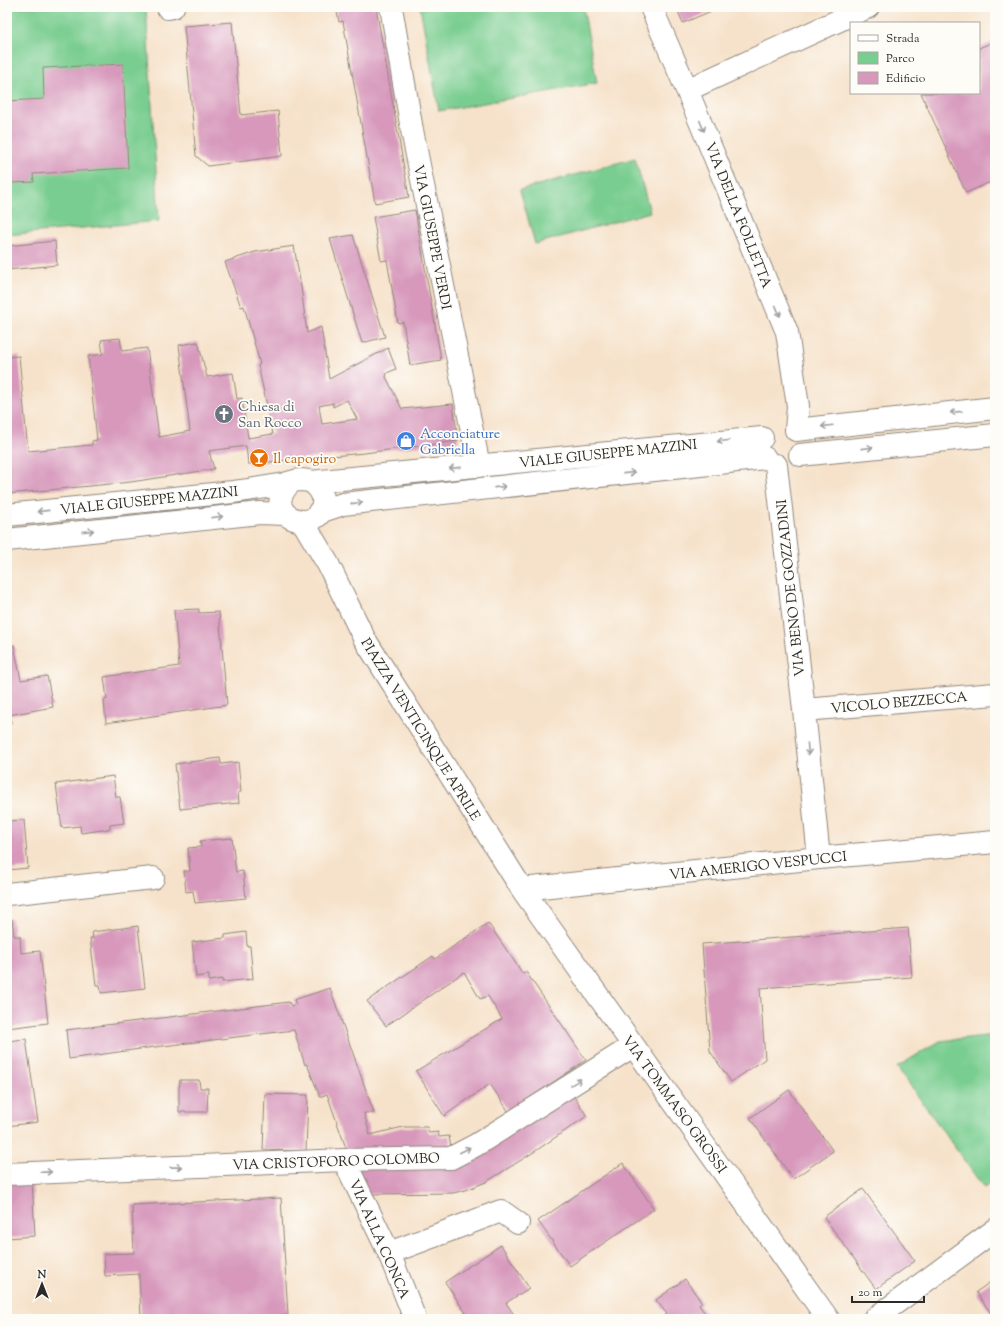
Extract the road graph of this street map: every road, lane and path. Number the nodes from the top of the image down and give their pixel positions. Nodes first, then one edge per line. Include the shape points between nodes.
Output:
1 (391, 7) edge
2 (651, 7) edge
3 (868, 7) edge
4 (687, 90) junction
5 (995, 408) edge
6 (796, 430) junction
7 (995, 434) edge
8 (768, 454) junction
9 (800, 455) junction
10 (479, 466) junction
11 (301, 482) junction
12 (7, 515) edge
13 (305, 516) junction
14 (7, 540) edge
15 (995, 694) edge
16 (804, 710) junction
17 (995, 842) edge
18 (819, 858) junction
19 (153, 878) dead end
20 (522, 889) junction
21 (7, 894) edge
22 (633, 1046) junction
23 (344, 1160) junction
24 (7, 1174) edge
25 (518, 1223) dead end
26 (995, 1230) edge
27 (389, 1253) junction
28 (415, 1319) edge
29 (828, 1319) edge
30 (874, 1319) edge

1 - 10 street, VIA GIUSEPPE VERDI via 412,130
2 - 4 street, VIA DELLA FOLLETTA
3 - 4 street
4 -> 6 street, VIA DELLA FOLLETTA via 787,332 798,406
5 -> 6 street
6 - 8 street via 784,424 766,432
6 - 9 street via 802,442
9 -> 7 street
8 - 9 street via 784,466 796,461
8 -> 10 street, VIALE GIUSEPPE MAZZINI
13 -> 8 street, VIALE GIUSEPPE MAZZINI via 343,504
8 - 16 street, VIA BENO DE GOZZADINI
10 -> 11 street, VIALE GIUSEPPE MAZZINI
11 -> 12 street, VIALE GIUSEPPE MAZZINI via 233,492
11 - 13 street via 317,486 323,499 322,506
11 - 13 street via 285,488 281,502 282,508
14 -> 13 street, VIALE GIUSEPPE MAZZINI via 260,513
13 - 20 street, PIAZZA VENTICINQUE APRILE via 364,638
15 - 16 street, VICOLO BEZZECCA
16 -> 18 street, VIA BENO DE GOZZADINI
17 - 18 street, VIA AMERIGO VESPUCCI
18 - 20 street, VIA AMERIGO VESPUCCI
19 - 21 street
20 - 22 street, VIA TOMMASO GROSSI
23 -> 22 street, VIA CRISTOFORO COLOMBO via 451,1158 476,1145
22 - 29 street, VIA TOMMASO GROSSI
24 -> 23 street, VIA CRISTOFORO COLOMBO
23 - 27 street, VIA ALLA CONCA
25 - 27 street via 501,1211
26 - 30 street
27 - 28 street, VIA ALLA CONCA

